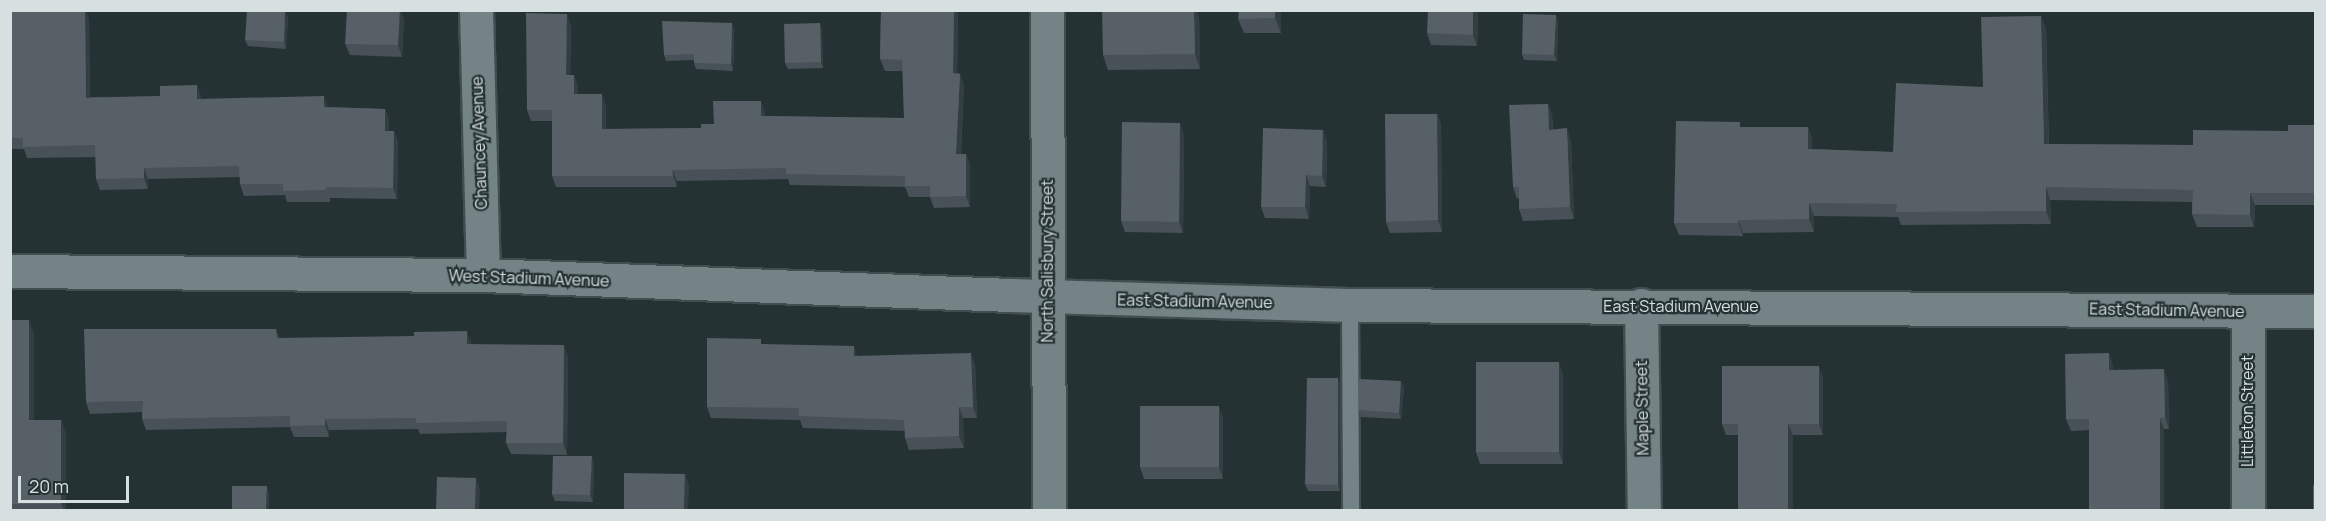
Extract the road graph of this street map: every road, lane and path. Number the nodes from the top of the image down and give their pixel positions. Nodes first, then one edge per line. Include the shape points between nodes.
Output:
1 (476, 10) edge
2 (1047, 10) edge
3 (10, 271) edge
4 (483, 275) junction
5 (1047, 297) junction
6 (1350, 305) junction
7 (1641, 305) junction
8 (2248, 311) junction
9 (2316, 311) edge
10 (1049, 510) edge
11 (1351, 510) edge
12 (1644, 510) edge
13 (2248, 510) edge

1 - 4 street, Chauncey Avenue
2 - 5 street, North Salisbury Street
3 - 4 street, West Stadium Avenue
4 - 5 street, West Stadium Avenue
5 - 6 street, East Stadium Avenue
5 - 10 street, North Salisbury Street
6 - 7 street, East Stadium Avenue
6 - 11 lane
7 - 8 street, East Stadium Avenue
7 - 12 street, Maple Street
8 - 9 street, East Stadium Avenue
8 - 13 street, Littleton Street

